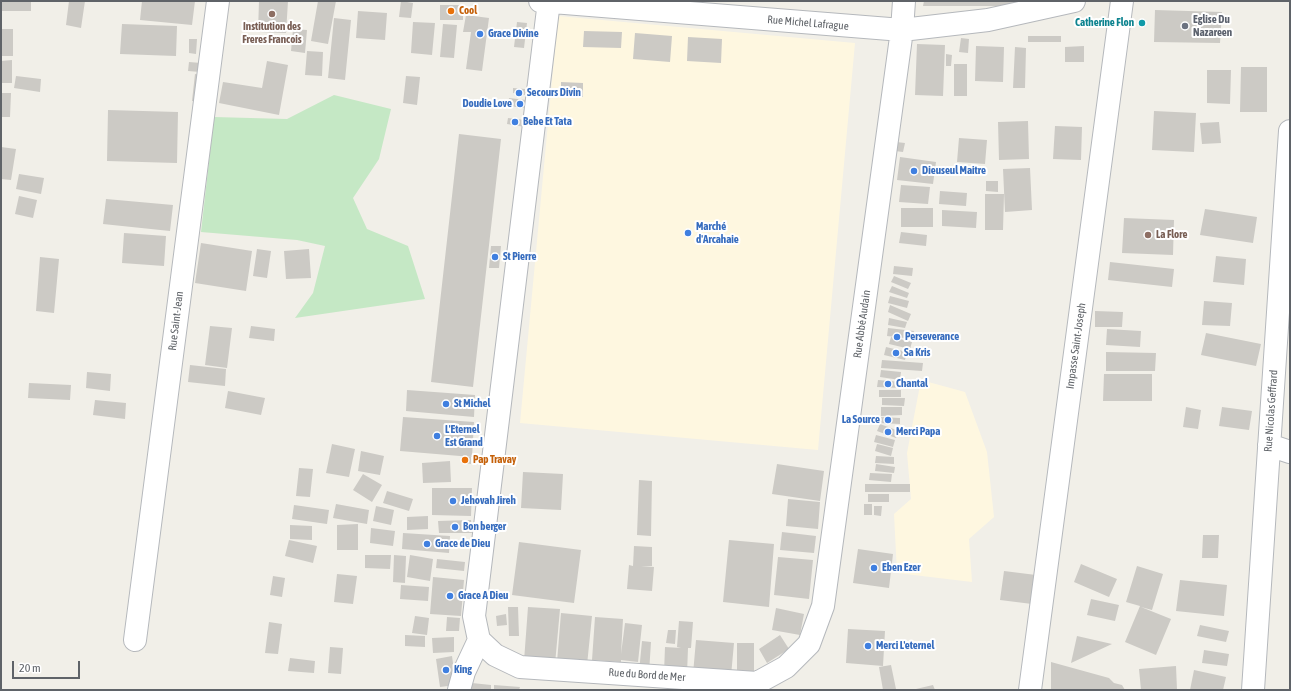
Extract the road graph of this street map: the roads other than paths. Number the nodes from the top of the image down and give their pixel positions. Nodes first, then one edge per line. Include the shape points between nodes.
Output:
1 (218, 1) edge
2 (546, 1) edge
3 (904, 1) edge
4 (1074, 1) edge
5 (1122, 1) edge
6 (718, 8) edge
7 (902, 30) junction
8 (1290, 131) edge
9 (1269, 445) junction
10 (1290, 452) edge
11 (136, 640) dead end
12 (479, 640) junction
13 (809, 644) joint
14 (459, 690) edge
15 (1030, 690) edge
16 (1253, 690) edge

1 - 11 street, Rue Saint-Jean
2 - 6 street, Rue Michel Lafrague
2 - 12 street via 474,616
3 - 7 street, Rue Abbé Audain
4 - 7 street, Rue Michel Lafrague via 988,20
5 - 15 street, Impasse Saint-Joseph
6 - 7 street, Rue Michel Lafrague
7 - 13 street, Rue Abbé Audain via 823,606
8 - 9 street, Rue Nicolas Geffrard
9 - 10 street
9 - 16 street, Rue Nicolas Geffrard
12 - 13 street, Rue du Bord de Mer via 496,655 520,667 757,683 786,668
12 - 14 street via 464,672

